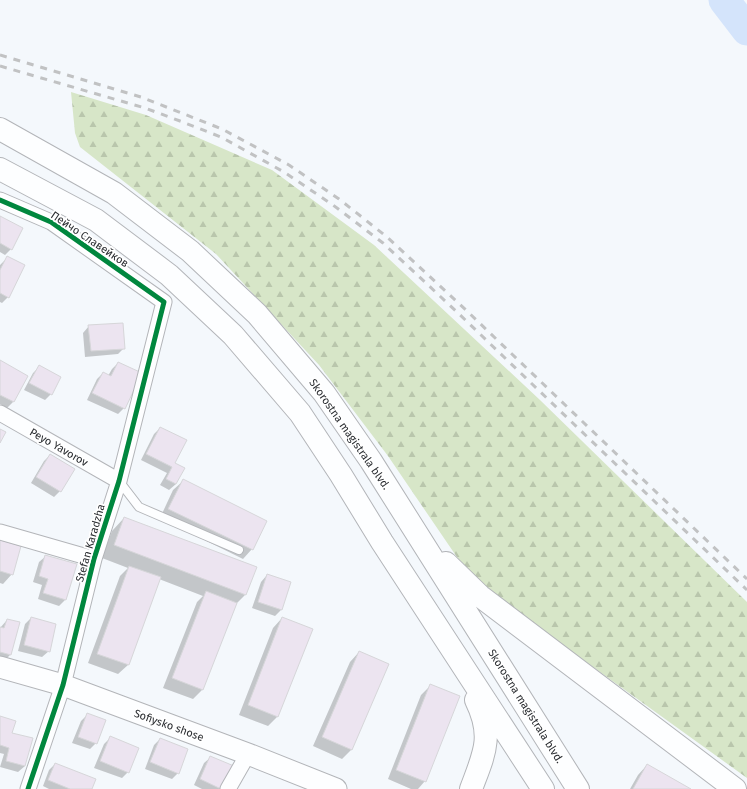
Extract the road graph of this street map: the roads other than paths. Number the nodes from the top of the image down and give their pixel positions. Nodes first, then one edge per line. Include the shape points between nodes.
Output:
1 (0, 129) edge
2 (0, 169) edge
3 (0, 200) edge
4 (164, 302) joint
5 (0, 413) edge
6 (119, 481) junction
7 (0, 532) edge
8 (420, 536) junction
9 (239, 550) dead end
10 (94, 559) junction
11 (449, 643) junction
12 (0, 667) edge
13 (63, 685) junction
14 (248, 754) junction
15 (28, 789) edge
16 (228, 789) edge
17 (336, 789) edge
18 (471, 789) edge
19 (543, 789) edge
20 (578, 789) edge
21 (735, 789) edge

1 - 8 highway, Skorostna magistrala blvd. via 114,193 190,251 257,314 324,393
2 - 11 highway via 96,220 169,275 233,335 300,413
3 - 4 street, Пейчо Славейков via 51,222
4 - 6 street, Stefan Karadzha
5 - 6 street, Peyo Yavorov
6 - 9 lane via 139,507
6 - 10 street, Stefan Karadzha
7 - 10 street
8 - 20 highway, Skorostna magistrala blvd.
8 - 21 highway via 480,596
10 - 13 street, Stefan Karadzha
11 - 18 highway via 482,713 485,725 485,747
11 - 19 highway
12 - 13 main road, Sofiysko shose
13 - 14 main road, Sofiysko shose
13 - 15 street, Stefan Karadzha
14 - 16 street
14 - 17 main road, Sofiysko shose

